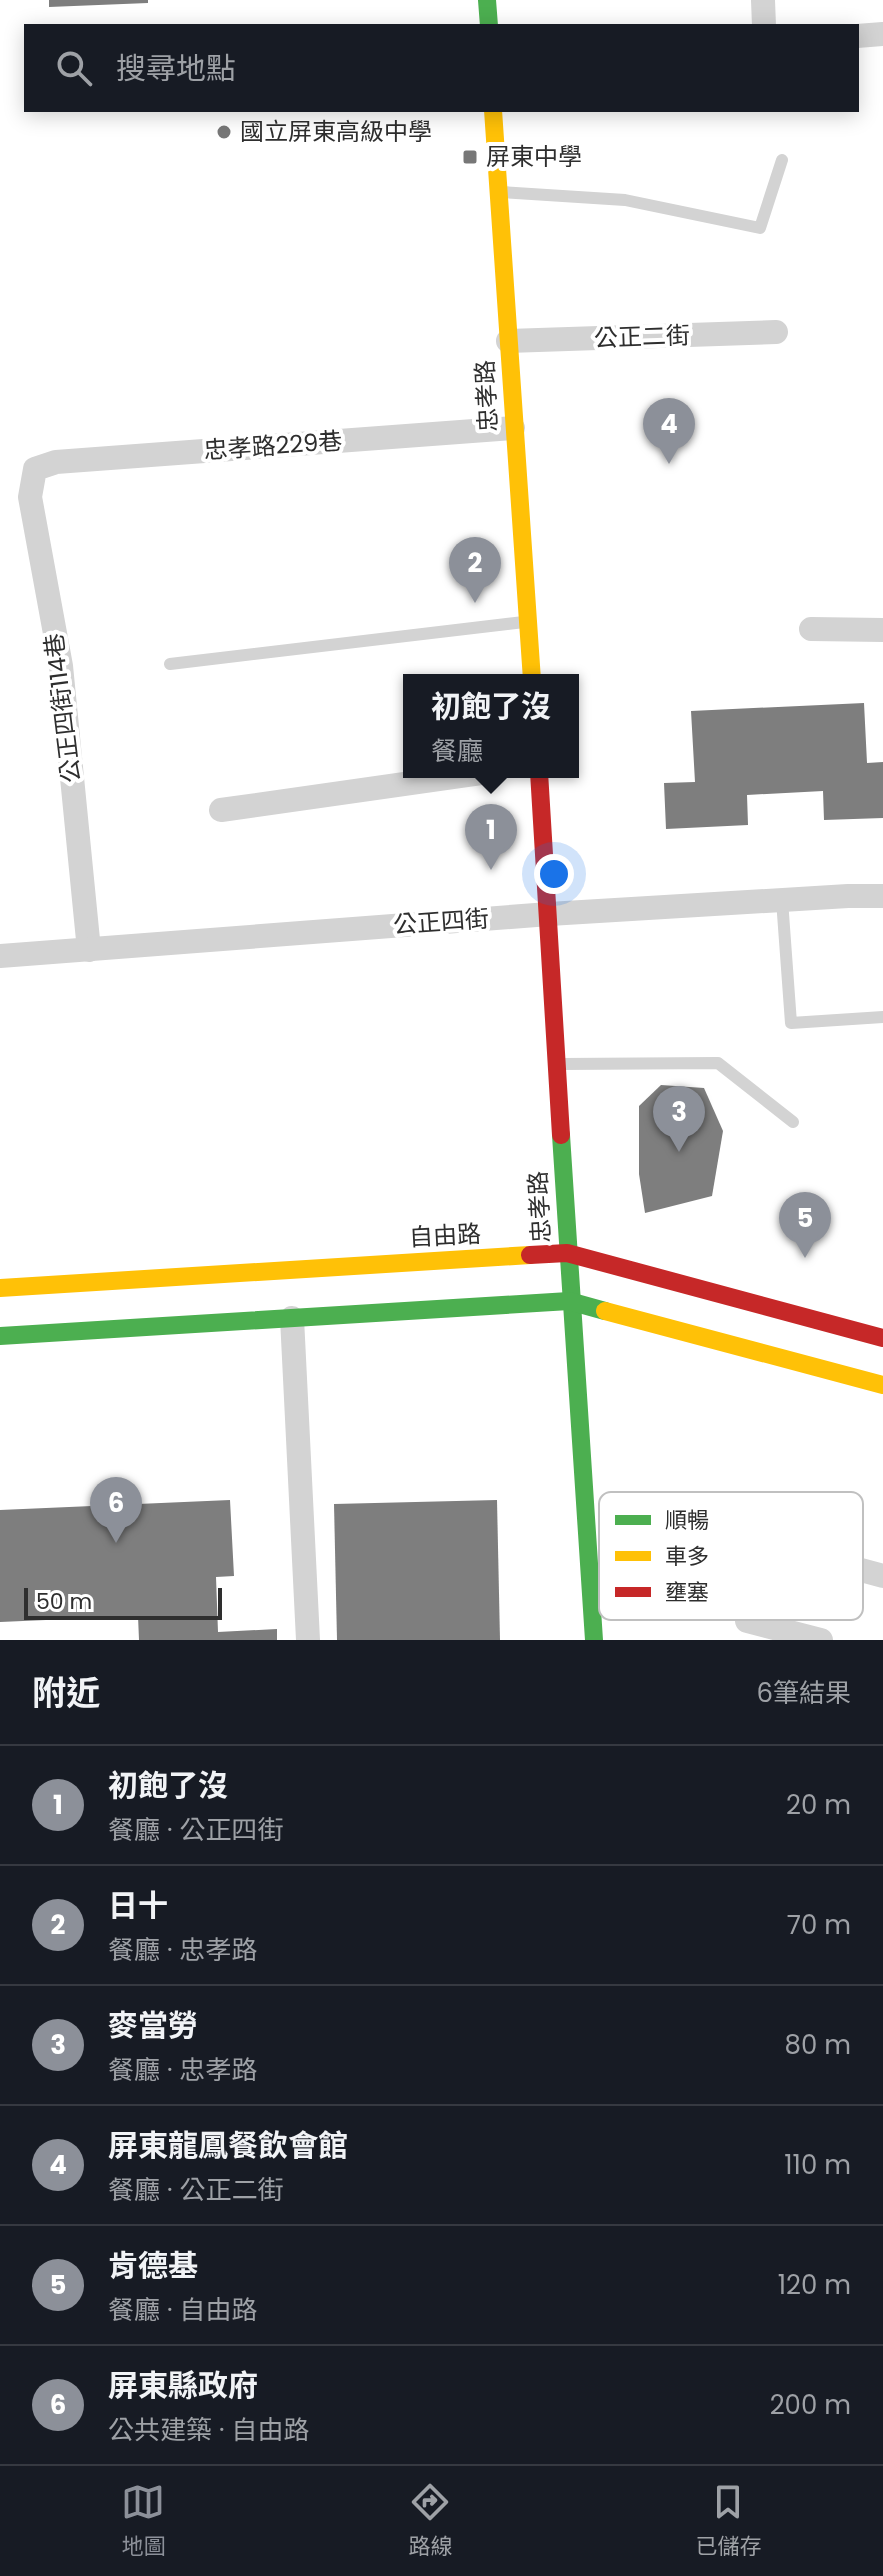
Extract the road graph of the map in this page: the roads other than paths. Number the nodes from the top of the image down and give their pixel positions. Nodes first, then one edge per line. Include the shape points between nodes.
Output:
1 (487, 0) edge
2 (763, 0) edge
3 (489, 24) edge
4 (764, 24) edge
5 (883, 34) edge
6 (859, 36) edge
7 (493, 112) edge
8 (782, 160) dead end
9 (498, 192) junction
10 (776, 332) dead end
11 (508, 341) junction
12 (513, 428) junction
13 (35, 469) joint
14 (527, 621) junction
15 (811, 629) dead end
16 (883, 630) edge
17 (170, 664) dead end
18 (531, 674) edge
19 (446, 778) edge
20 (539, 778) edge
21 (221, 810) dead end
22 (883, 896) edge
23 (782, 900) junction
24 (549, 914) junction
25 (89, 950) junction
26 (0, 956) edge
27 (883, 1017) edge
28 (556, 1064) junction
29 (793, 1122) dead end
30 (567, 1253) junction
31 (0, 1288) edge
32 (569, 1301) junction
33 (292, 1318) junction
34 (0, 1336) edge
35 (883, 1338) edge
36 (883, 1385) edge
37 (863, 1571) edge
38 (883, 1576) edge
39 (747, 1621) dead end
40 (308, 1640) edge
41 (594, 1640) edge
42 (821, 1640) edge

1 - 3 street
2 - 4 street
5 - 6 street
7 - 9 street, 忠孝路
8 - 9 lane via 760,228 625,200
9 - 11 street, 忠孝路
10 - 11 street, 公正二街
11 - 12 street, 忠孝路
12 - 13 street, 忠孝路229巷 via 56,462
12 - 14 street, 忠孝路
13 - 25 street, 公正四街114巷 via 30,497 61,666
14 - 17 lane
14 - 18 street, 忠孝路
15 - 16 street
19 - 21 street
20 - 24 street, 忠孝路
22 - 23 street, 公正四街
23 - 24 street, 公正四街
23 - 27 lane via 791,1023
24 - 25 street, 公正四街
24 - 28 street, 忠孝路
25 - 26 street, 公正四街
28 - 29 lane via 718,1063
28 - 30 street, 忠孝路
30 - 31 street, 自由路
30 - 32 street, 忠孝路
30 - 35 street, 自由路
32 - 33 street
32 - 36 street
32 - 41 street, 忠孝路
33 - 34 street
33 - 40 street
37 - 38 street
39 - 42 street

